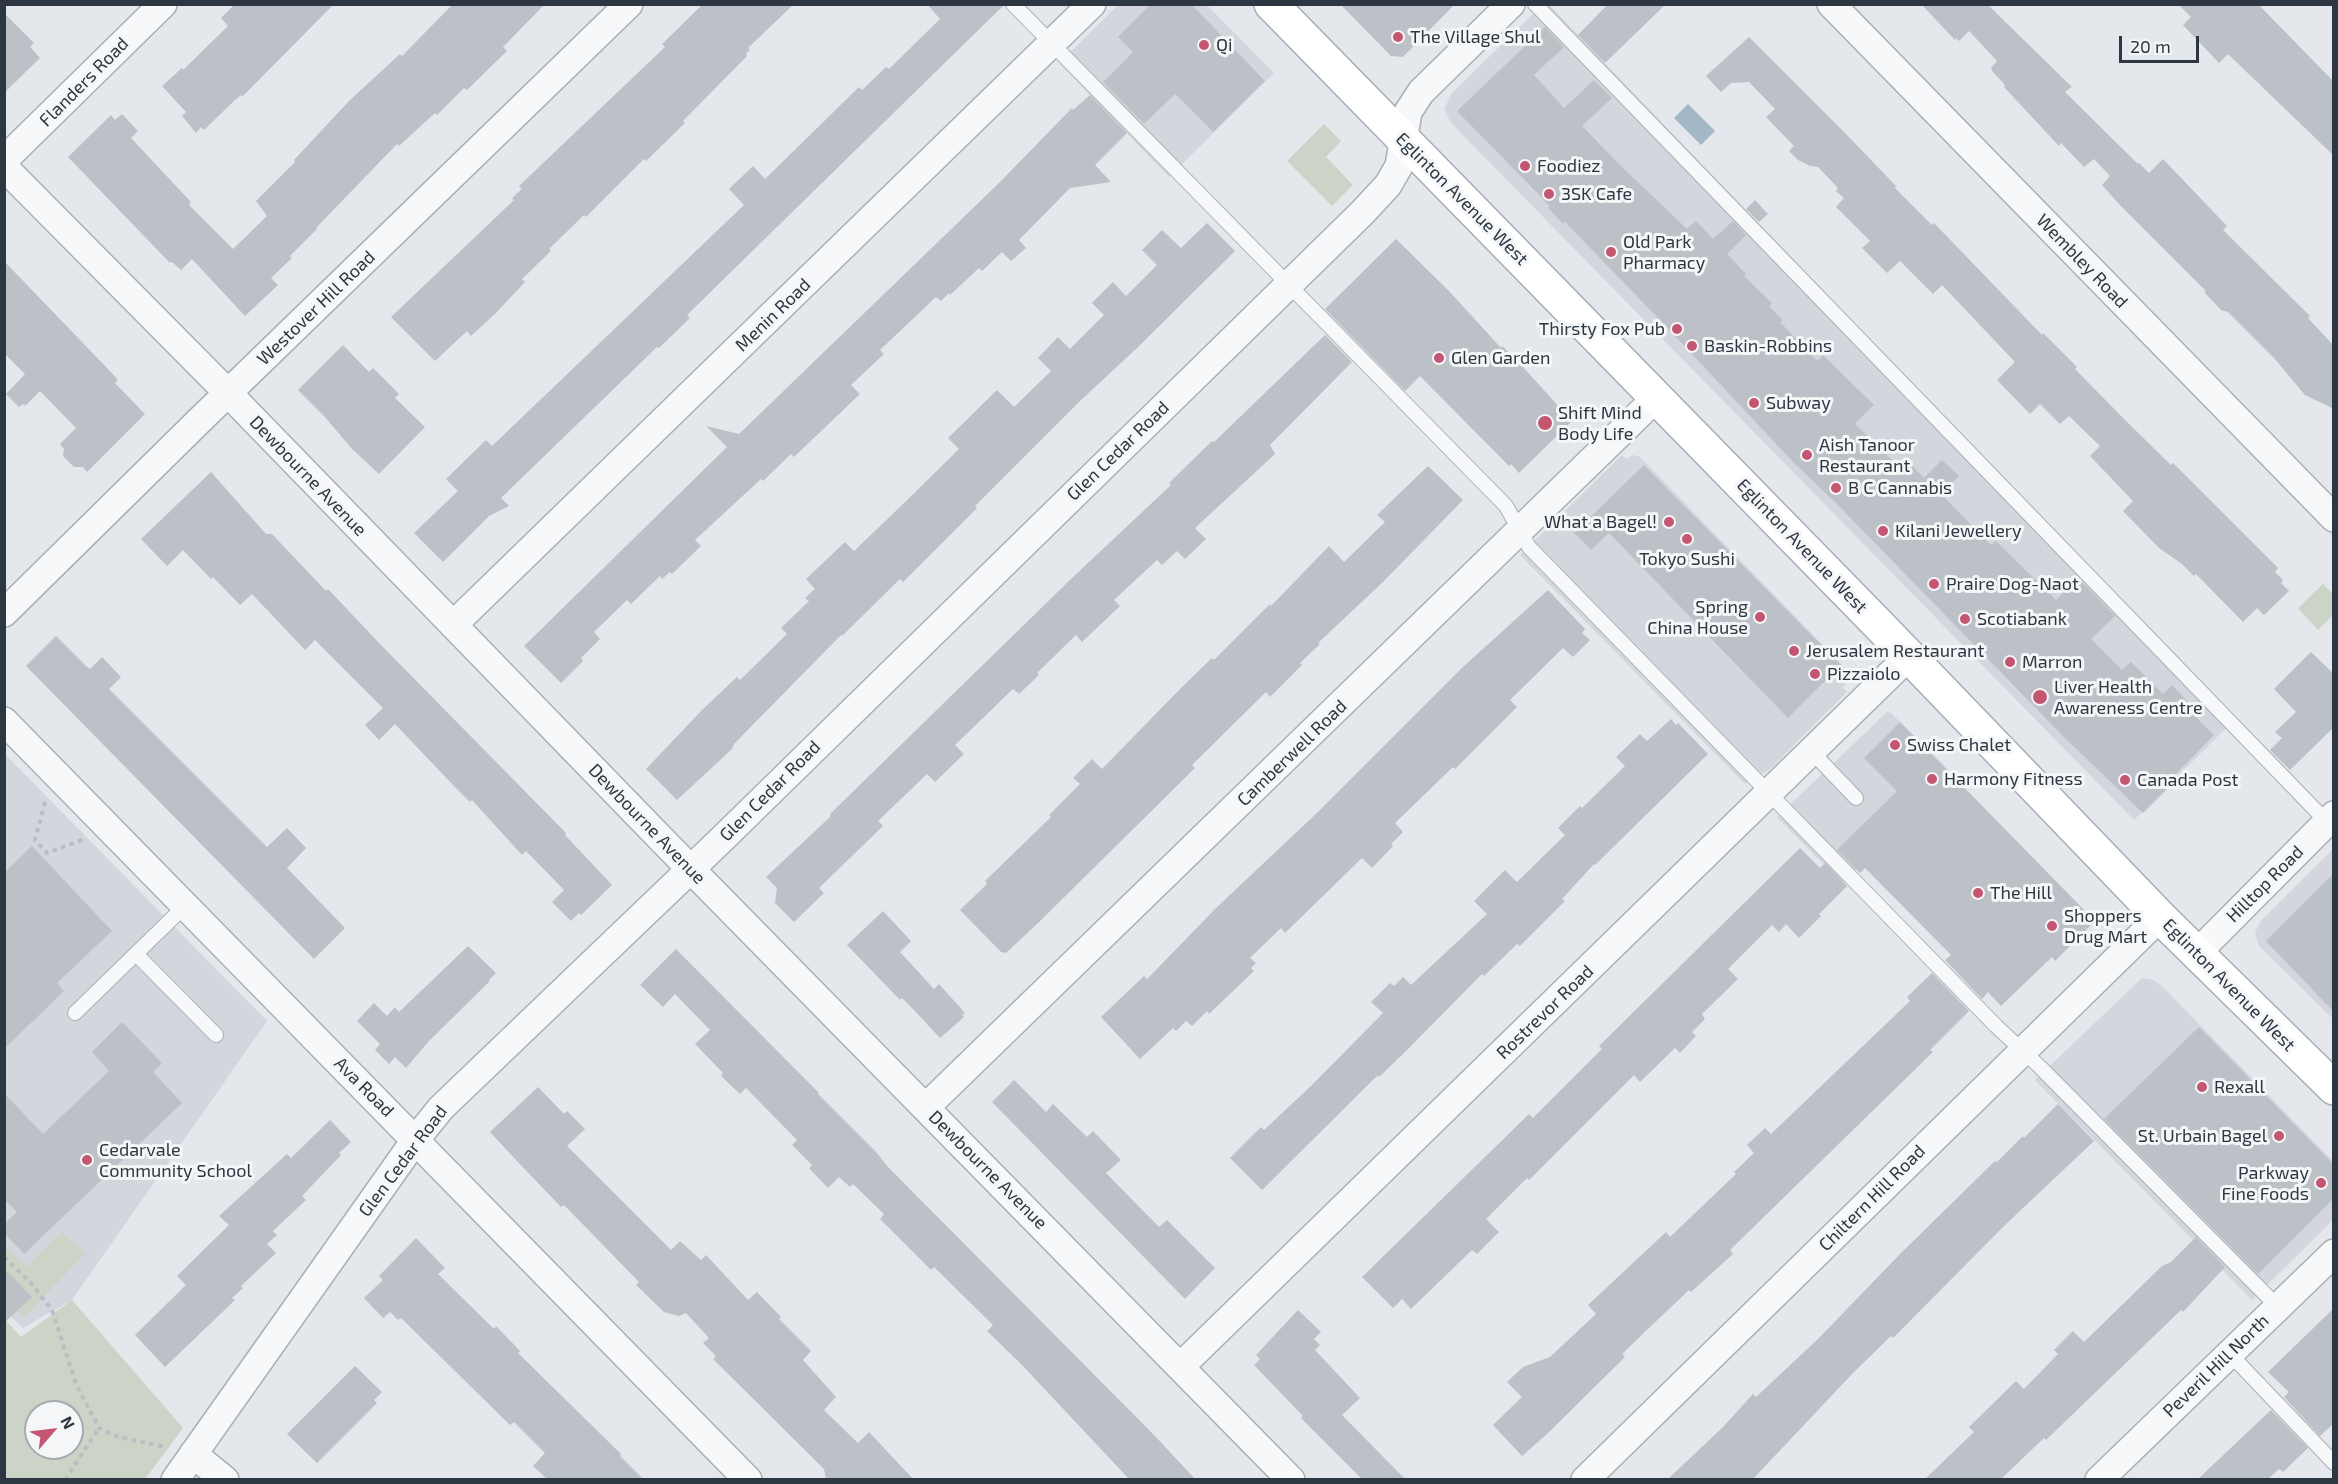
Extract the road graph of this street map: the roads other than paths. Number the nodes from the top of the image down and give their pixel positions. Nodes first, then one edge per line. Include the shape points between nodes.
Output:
1 (163, 4) edge
2 (629, 4) edge
3 (1013, 4) edge
4 (1092, 4) edge
5 (1271, 4) edge
6 (1511, 4) edge
7 (1535, 4) edge
8 (1831, 4) edge
9 (1051, 44) junction
10 (1403, 140) junction
11 (4, 160) edge
12 (4, 167) edge
13 (1288, 285) junction
14 (228, 393) junction
15 (1657, 397) junction
16 (2334, 518) edge
17 (1520, 530) junction
18 (4, 613) edge
19 (453, 625) junction
20 (1908, 657) junction
21 (4, 721) edge
22 (1812, 752) junction
23 (1770, 792) junction
24 (1856, 798) dead end
25 (2331, 821) edge
26 (690, 869) junction
27 (185, 906) junction
28 (2160, 917) junction
29 (2197, 953) junction
30 (136, 954) junction
31 (75, 1013) dead end
32 (216, 1035) dead end
33 (2021, 1051) junction
34 (2334, 1088) edge
35 (926, 1107) junction
36 (416, 1139) junction
37 (2334, 1253) edge
38 (2278, 1307) junction
39 (2229, 1353) junction
40 (1181, 1366) junction
41 (193, 1454) junction
42 (2334, 1463) edge
43 (175, 1479) edge
44 (225, 1479) edge
45 (748, 1479) edge
46 (1291, 1479) edge
47 (1585, 1479) edge
48 (2099, 1479) edge

1 - 11 street, Flanders Road
2 - 14 street, Westover Hill Road
3 - 9 lane
4 - 9 street, Menin Road
5 - 10 main road, Eglinton Avenue West
6 - 10 street, Glen Cedar Road via 1421,92 1408,112
7 - 25 lane
8 - 16 street, Wembley Road
9 - 13 lane
9 - 19 street, Menin Road
10 - 13 street, Glen Cedar Road via 1399,166 1388,185
10 - 15 main road, Eglinton Avenue West
12 - 14 street, Dewbourne Avenue
13 - 17 lane via 1506,506
13 - 26 street, Glen Cedar Road
14 - 18 street, Westover Hill Road
14 - 19 street, Dewbourne Avenue
15 - 17 street, Camberwell Road
15 - 20 main road, Eglinton Avenue West
17 - 23 lane via 1529,548
17 - 35 street, Camberwell Road
19 - 26 street, Dewbourne Avenue
20 - 22 street, Rostrevor Road
20 - 28 main road, Eglinton Avenue West
21 - 27 street, Ava Road
22 - 23 street, Rostrevor Road
22 - 24 lane
23 - 33 lane
23 - 40 street, Rostrevor Road
25 - 29 street, Hilltop Road
26 - 35 street, Dewbourne Avenue
26 - 36 street, Glen Cedar Road via 445,1103
27 - 30 lane
27 - 36 street, Ava Road
28 - 29 main road, Eglinton Avenue West
28 - 33 street, Chiltern Hill Road
29 - 34 main road, Eglinton Avenue West
30 - 31 lane
30 - 32 lane
33 - 38 lane
33 - 47 street, Chiltern Hill Road
35 - 40 street, Dewbourne Avenue
36 - 41 street, Glen Cedar Road
36 - 45 street, Ava Road
37 - 38 street, Peveril Hill North
38 - 39 street, Peveril Hill North
39 - 42 lane
39 - 48 street, Peveril Hill North
40 - 46 street, Dewbourne Avenue
41 - 43 street, Glen Cedar Road
41 - 44 street

